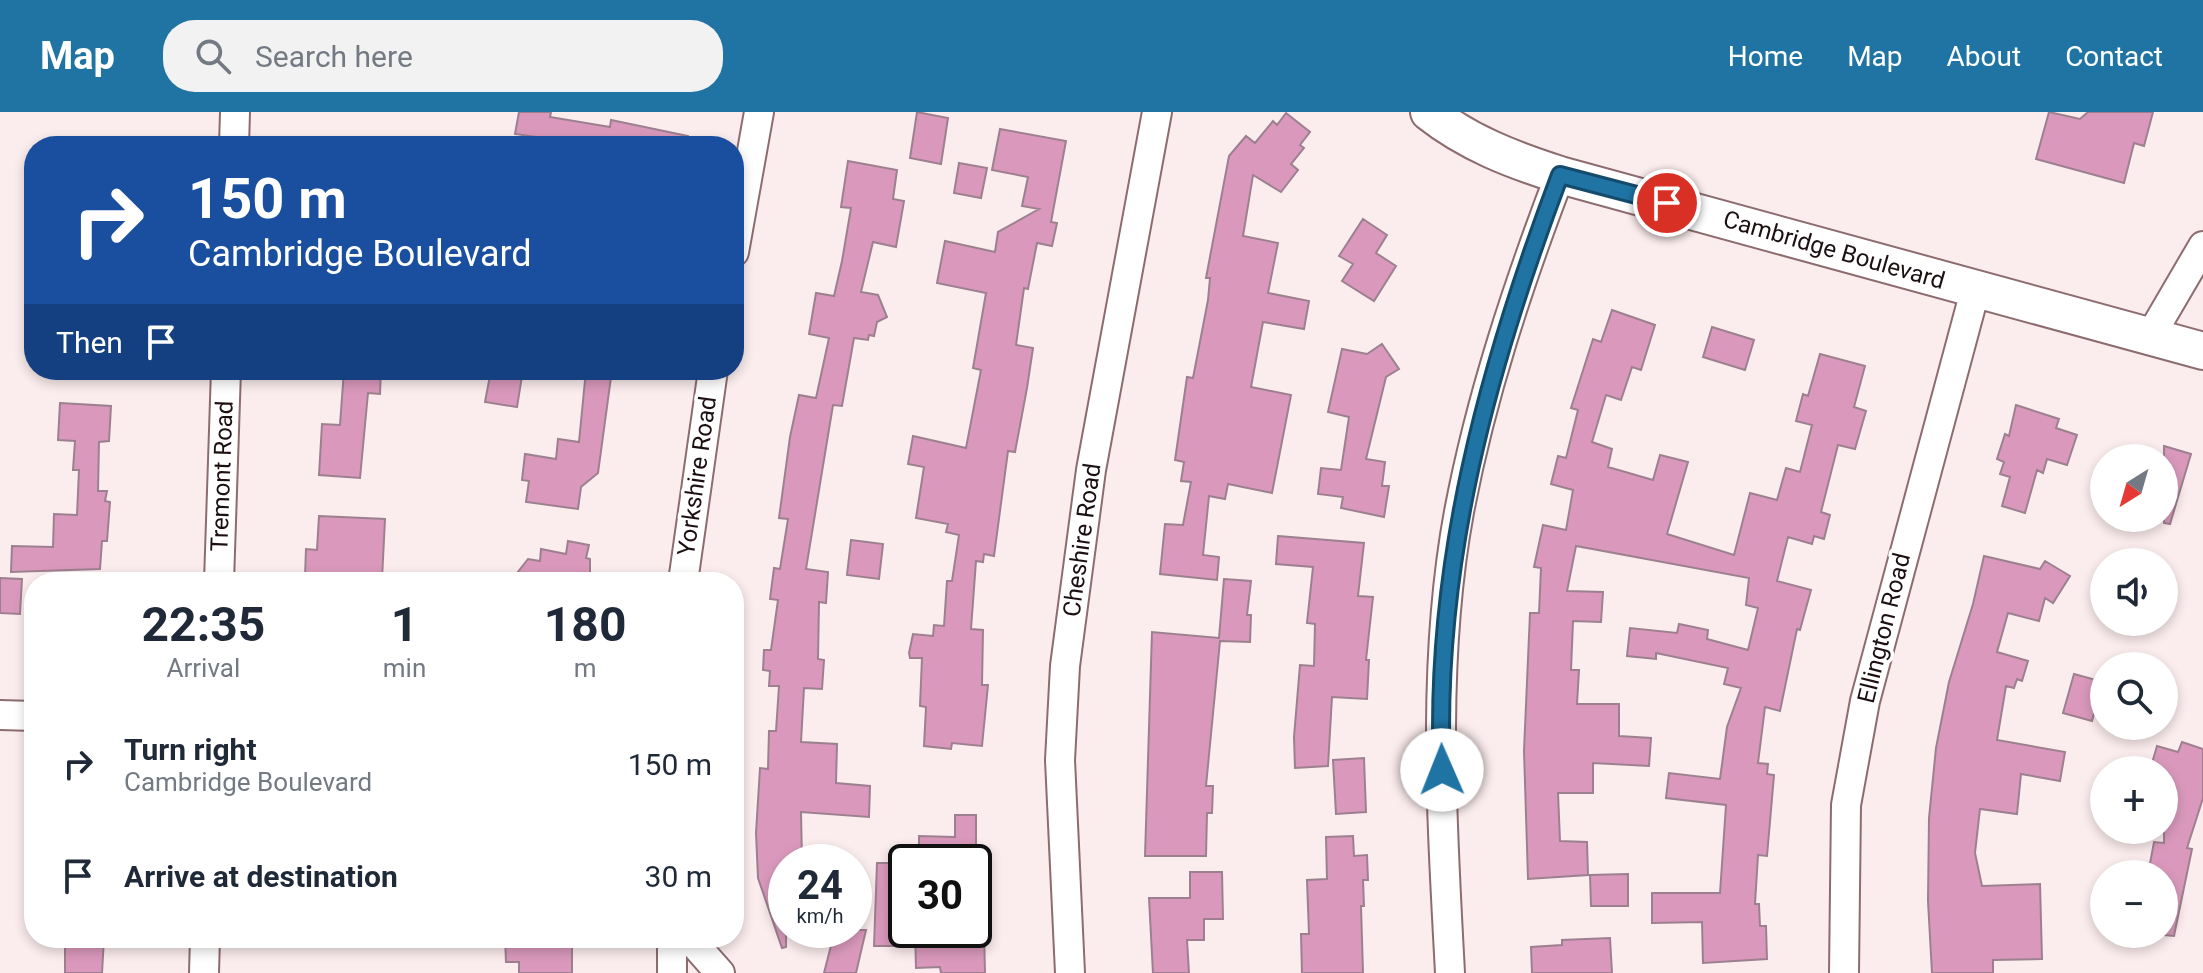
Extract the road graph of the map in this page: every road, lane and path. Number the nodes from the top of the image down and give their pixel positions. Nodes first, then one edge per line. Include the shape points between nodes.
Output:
1 (235, 112) edge
2 (759, 112) edge
3 (1157, 112) edge
4 (1429, 112) edge
5 (234, 136) edge
6 (1560, 175) junction
7 (744, 196) edge
8 (2203, 246) edge
9 (1975, 291) junction
10 (2151, 335) junction
11 (2203, 351) edge
12 (226, 380) edge
13 (712, 380) edge
14 (219, 572) edge
15 (684, 572) edge
16 (0, 715) edge
17 (24, 716) edge
18 (205, 948) edge
19 (672, 948) edge
20 (698, 948) edge
21 (204, 973) edge
22 (672, 973) edge
23 (720, 973) edge
24 (1070, 973) edge
25 (1450, 973) edge
26 (1844, 973) edge

1 - 5 street
2 - 7 street
3 - 24 street, Cheshire Road via 1091,470 1065,666 1060,760
4 - 6 street, Cambridge Boulevard via 1467,138
6 - 9 street, Cambridge Boulevard
6 - 25 street via 1491,373 1459,514 1440,740
8 - 10 street
9 - 10 street, Cambridge Boulevard
9 - 26 street, Ellington Road via 1865,701 1846,805
10 - 11 street, Cambridge Boulevard
12 - 14 street, Tremont Road
13 - 15 street, Yorkshire Road
16 - 17 street
18 - 21 street
19 - 22 street
20 - 23 street

